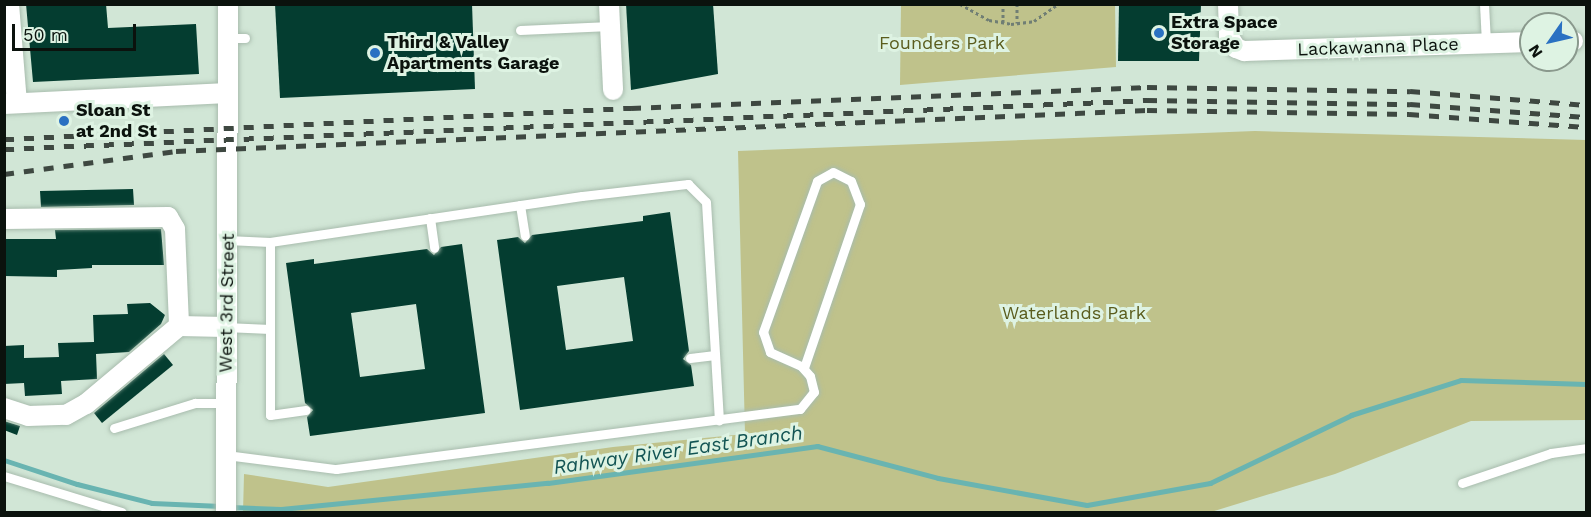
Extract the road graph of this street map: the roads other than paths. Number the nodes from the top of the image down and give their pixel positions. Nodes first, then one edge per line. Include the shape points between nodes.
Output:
1 (9, 4) edge
2 (228, 4) edge
3 (609, 4) edge
4 (1227, 4) edge
5 (1484, 4) edge
6 (610, 26) junction
7 (520, 30) dead end
8 (1519, 42) edge
9 (1486, 43) junction
10 (613, 90) dead end
11 (228, 93) junction
12 (11, 103) edge
13 (520, 205) junction
14 (430, 218) junction
15 (4, 219) edge
16 (525, 236) dead end
17 (227, 240) junction
18 (270, 242) junction
19 (434, 248) dead end
20 (179, 326) junction
21 (225, 327) junction
22 (270, 328) junction
23 (713, 355) junction
24 (690, 358) dead end
25 (804, 368) junction
26 (226, 403) junction
27 (4, 408) edge
28 (306, 410) dead end
29 (719, 421) junction
30 (114, 428) dead end
31 (1587, 448) edge
32 (226, 455) junction
33 (4, 476) edge
34 (1462, 483) dead end
35 (122, 513) edge
36 (226, 513) edge

1 - 12 street
2 - 11 street, West 3rd Street via 237,38
3 - 6 street
4 - 9 street, Lackawanna Place via 1229,38 1244,51
5 - 9 lane
6 - 7 lane
6 - 10 street
8 - 9 street, Lackawanna Place
11 - 12 street
11 - 17 street, West 3rd Street
13 - 14 lane
13 - 16 lane
13 - 23 lane via 688,184 706,202
14 - 18 lane
14 - 19 lane
15 - 20 street via 161,214 168,217 175,229
17 - 18 lane
17 - 21 street, West 3rd Street
18 - 22 lane
20 - 21 street
20 - 27 street via 78,410 50,418
21 - 22 lane
21 - 26 street, West 3rd Street
22 - 28 lane via 270,415
23 - 24 lane
23 - 29 lane
25 - 25 lane via 775,357 766,347 763,332 817,181 832,172 851,181 860,204
25 - 29 lane via 814,392 800,409
26 - 30 lane via 195,403
26 - 32 street, West 3rd Street
29 - 32 lane via 336,469
31 - 34 lane via 1551,453
32 - 36 street, West 3rd Street
33 - 35 lane

